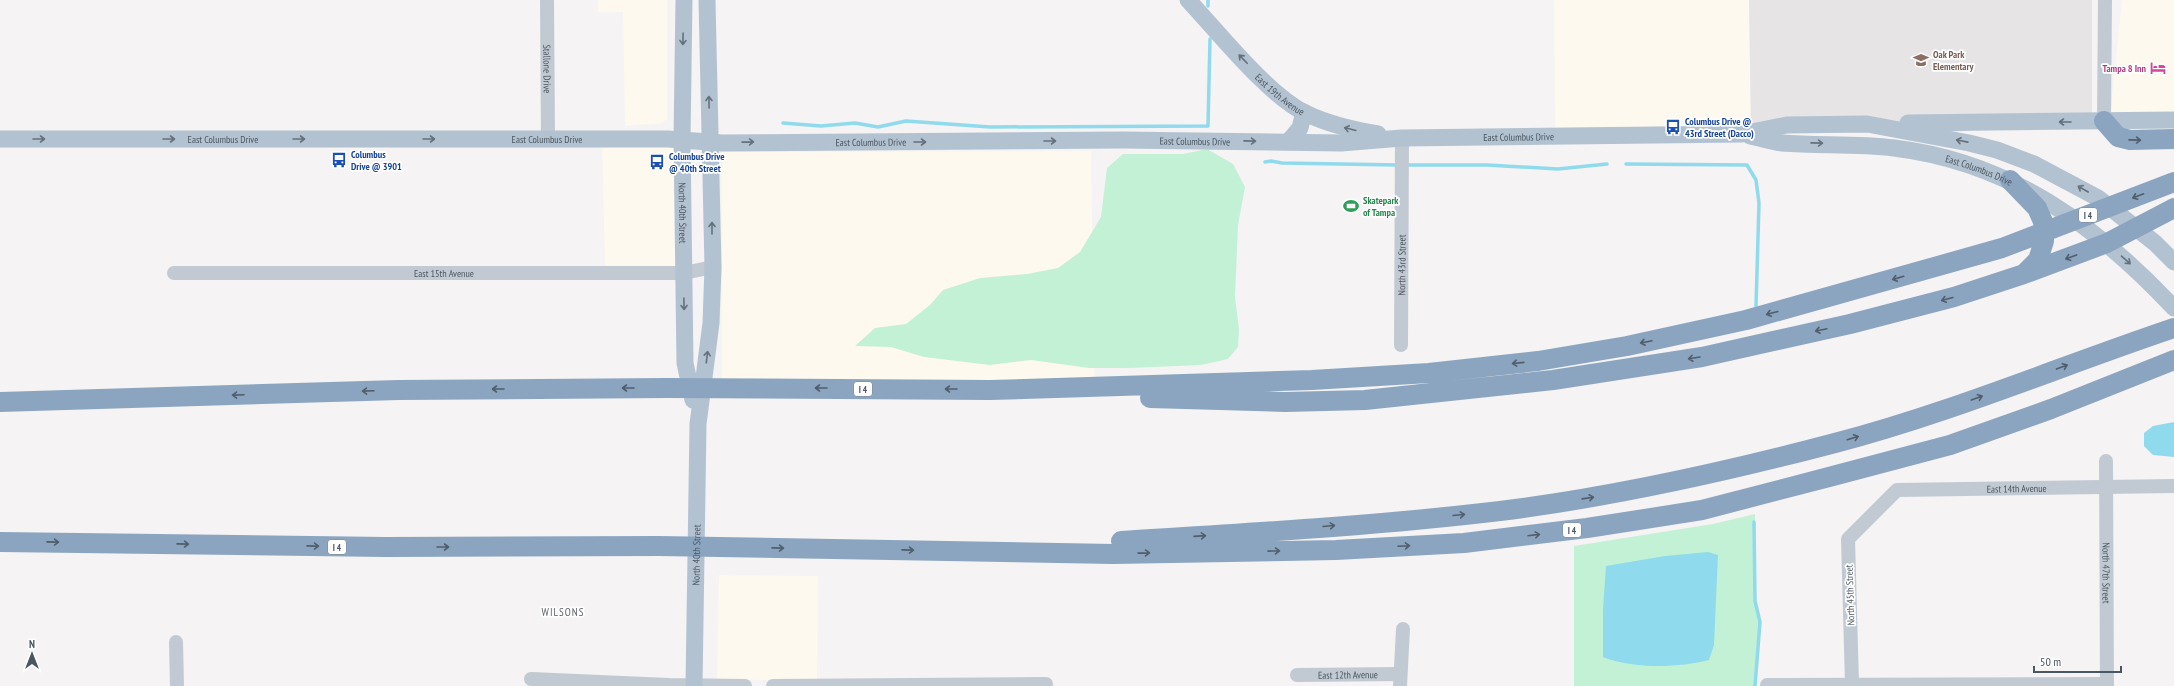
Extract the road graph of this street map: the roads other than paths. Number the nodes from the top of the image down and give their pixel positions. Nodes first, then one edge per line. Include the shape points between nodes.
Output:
1 (548, 0) edge
2 (684, 0) edge
3 (707, 0) edge
4 (1188, 0) edge
5 (2105, 0) edge
6 (1304, 112) junction
7 (2174, 120) edge
8 (2104, 122) junction
9 (1868, 124) junction
10 (1742, 134) junction
11 (548, 138) junction
12 (1402, 138) junction
13 (682, 139) junction
14 (2174, 139) edge
15 (0, 140) edge
16 (709, 141) junction
17 (1289, 141) junction
18 (2010, 180) junction
19 (2174, 182) edge
20 (2174, 208) edge
21 (2137, 228) junction
22 (2107, 243) junction
23 (2174, 262) edge
24 (713, 267) junction
25 (174, 273) dead end
26 (684, 273) junction
27 (2024, 274) junction
28 (2174, 308) edge
29 (2174, 328) edge
30 (2174, 338) edge
31 (2142, 339) junction
32 (1400, 345) dead end
33 (2174, 360) edge
34 (990, 390) junction
35 (0, 402) edge
36 (698, 424) junction
37 (2106, 461) dead end
38 (2174, 486) edge
39 (2107, 487) junction
40 (1871, 516) joint
41 (7, 542) edge
42 (965, 551) junction
43 (1403, 629) dead end
44 (176, 642) dead end
45 (1297, 675) dead end
46 (531, 679) dead end
47 (1400, 680) edge
48 (1046, 684) dead end
49 (1852, 684) junction
50 (1767, 685) dead end
51 (2107, 685) edge
52 (177, 686) edge
53 (694, 686) edge
54 (745, 686) edge
55 (773, 686) edge

1 - 11 street, Stallone Drive
2 -> 13 main road, North 40th Street
16 -> 3 main road, North 40th Street
6 -> 4 main road, East 19th Avenue via 1290,103 1256,72
5 - 8 street
12 -> 6 main road, East 19th Avenue via 1330,124
6 - 17 main road via 1300,128
7 - 8 main road
8 -> 9 main road
8 -> 14 highway via 2118,137 2130,140
9 - 10 main road, East Columbus Drive via 1787,125
21 -> 9 main road, East Columbus Drive via 2098,198 2034,164 1969,143
10 - 12 main road, East Columbus Drive
10 -> 18 main road, East Columbus Drive via 1782,143 1859,144 1895,148 1965,163
11 - 13 main road, East Columbus Drive
15 -> 11 main road, East Columbus Drive
12 - 17 main road, East Columbus Drive via 1341,143
12 - 32 street, North 43rd Street
13 - 16 main road, East Columbus Drive
13 - 26 main road, North 40th Street
16 -> 17 main road, East Columbus Drive
24 -> 16 main road, North 40th Street
18 - 22 main road, East Columbus Drive via 2055,205
18 - 27 highway via 2037,208 2044,224 2044,241 2038,260
19 -> 34 highway, I 4 via 2002,248 1746,320 1626,346 1538,361 1428,373 1312,380
20 - 21 highway
21 - 22 highway
21 - 23 main road, East Columbus Drive
22 -> 27 highway
22 -> 28 main road, East Columbus Drive
24 - 26 street, East 15th Avenue
36 -> 24 main road, North 40th Street via 711,323
25 - 26 street, East 15th Avenue
26 -> 36 main road, North 40th Street via 685,363
27 -> 34 highway via 1954,297 1850,324 1702,356 1553,380 1454,392 1365,400 1285,402 1177,400
29 - 31 highway
30 - 31 highway
42 -> 31 highway via 1386,522 1499,511 1606,495 1838,443 1952,408
42 -> 33 highway, I 4 via 1120,554 1336,550 1464,543 1587,528 1702,510 1950,444
34 -> 35 highway, I 4 via 399,390
36 - 53 main road, North 40th Street
37 - 39 street, North 47th Street
38 - 39 street, East 14th Avenue
39 - 40 street, East 14th Avenue via 1896,490
39 - 51 street, North 47th Street
40 - 49 street, North 45th Street via 1848,538
41 -> 42 highway, I 4 via 386,547 659,546
43 - 47 street
44 - 52 street
45 - 47 street, East 12th Avenue
46 - 53 street
48 - 55 street
49 - 50 street
49 - 51 street
53 - 54 street

